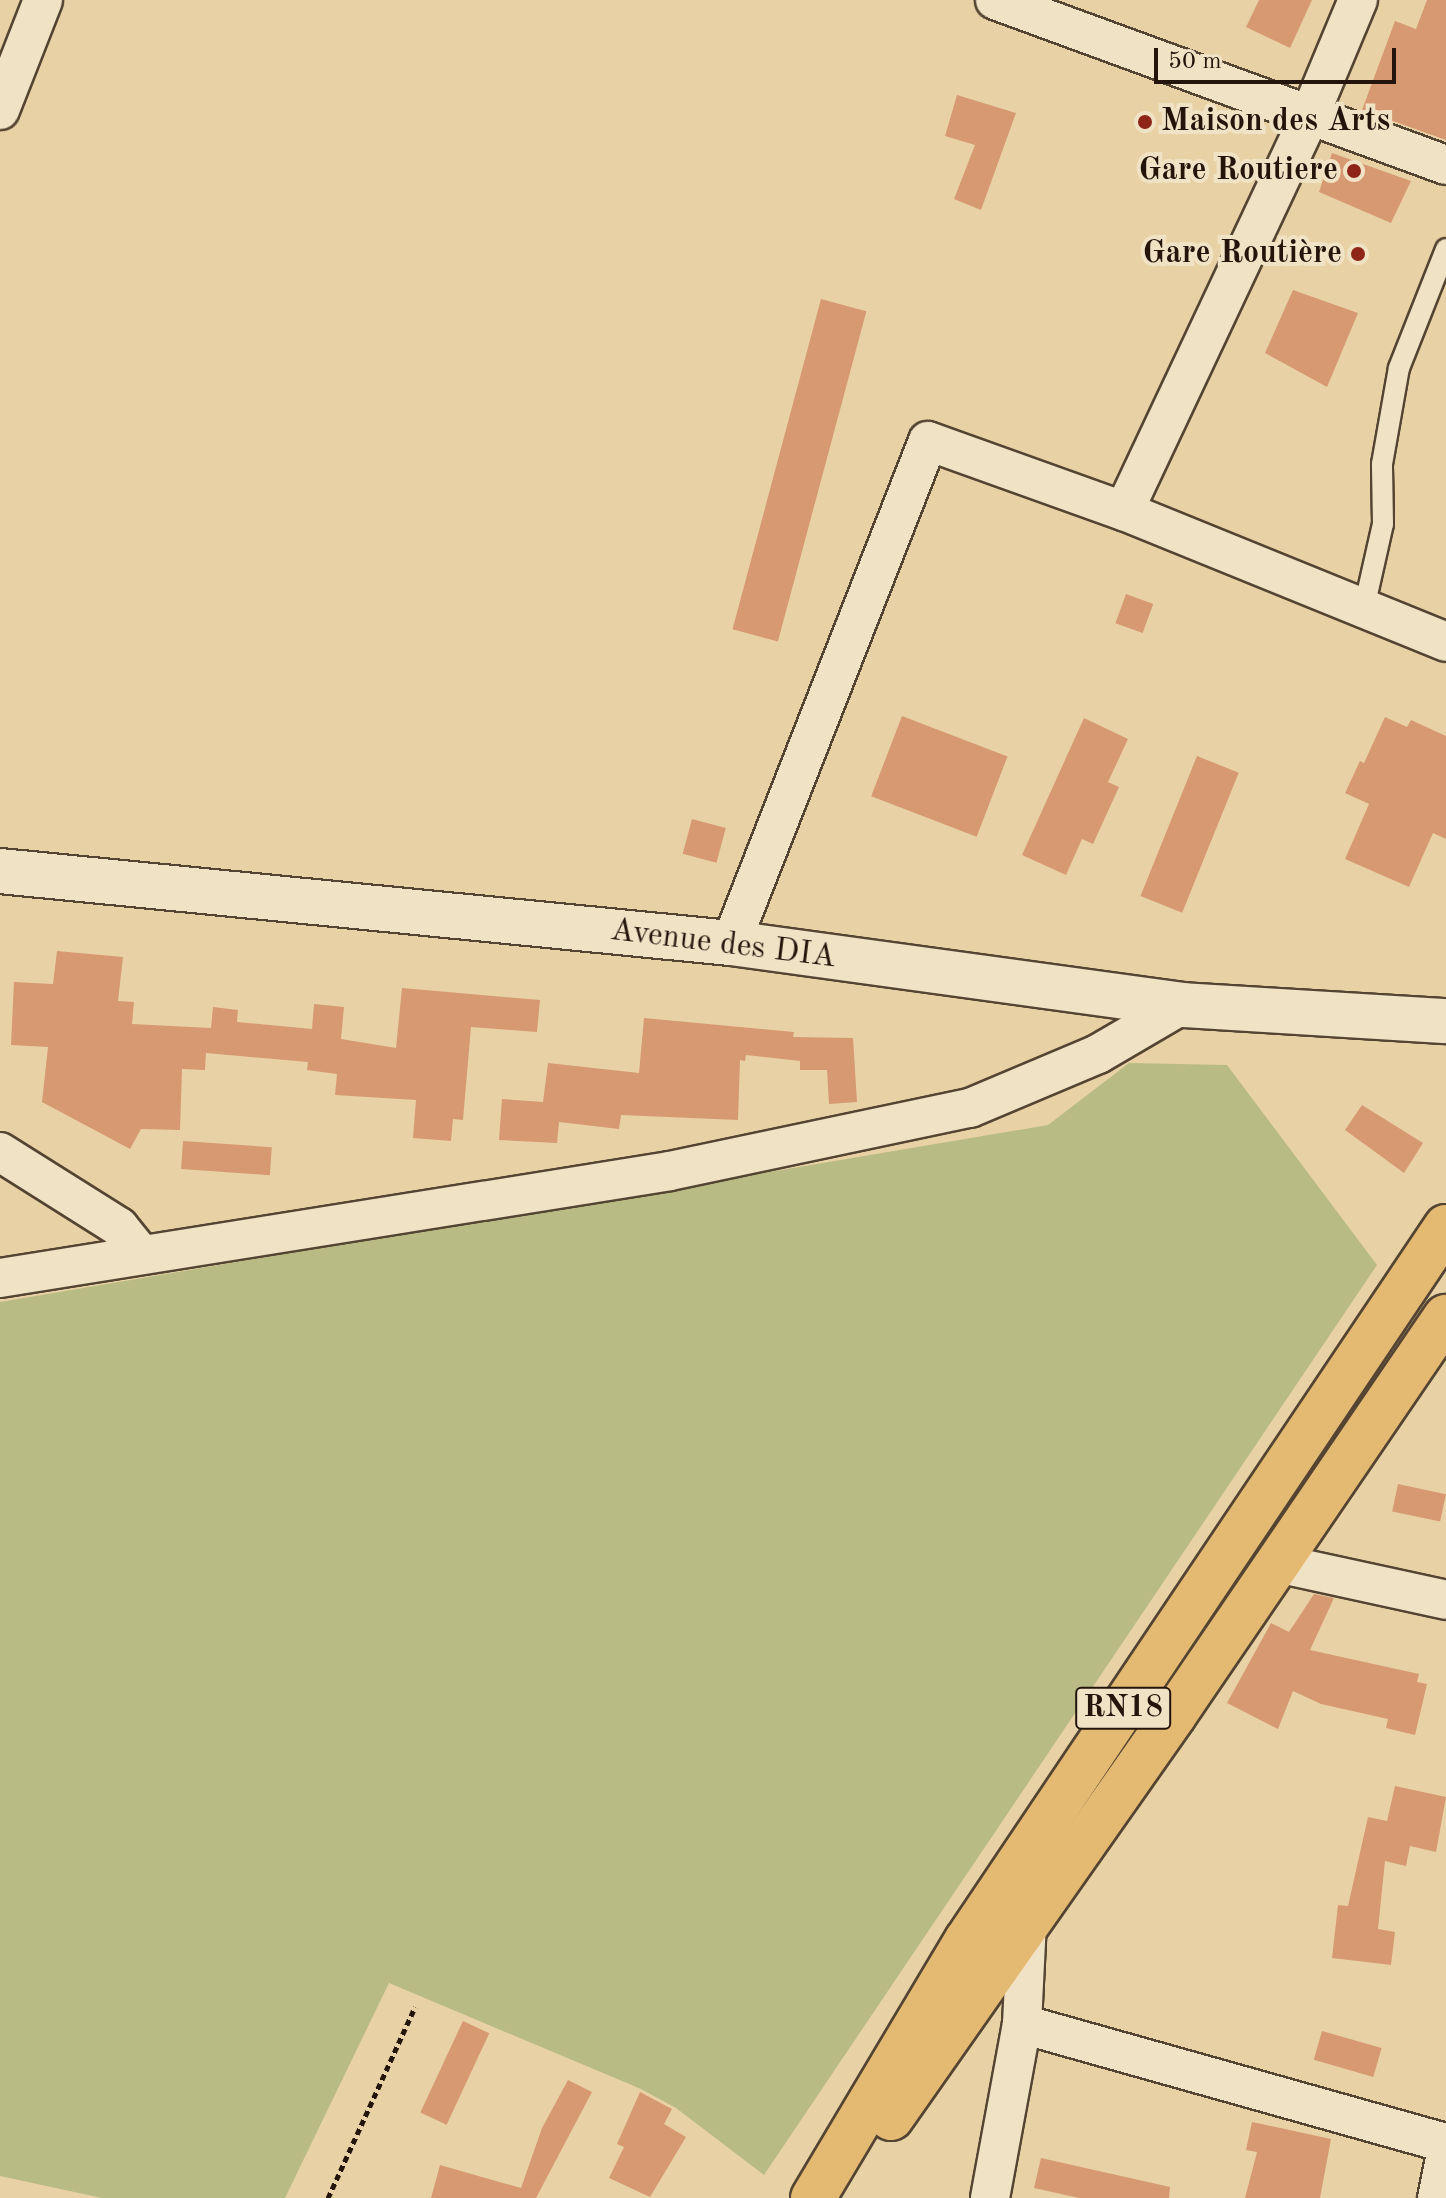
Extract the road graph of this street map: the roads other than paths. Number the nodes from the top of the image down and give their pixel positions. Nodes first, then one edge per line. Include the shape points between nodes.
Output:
1 (43, 0) edge
2 (1358, 0) edge
3 (1011, 3) edge
4 (0, 110) edge
5 (1309, 117) junction
6 (1446, 165) edge
7 (1446, 249) edge
8 (1124, 511) junction
9 (1364, 608) junction
10 (1446, 642) edge
11 (0, 871) edge
12 (731, 943) junction
13 (1182, 1005) junction
14 (1446, 1021) edge
15 (0, 1152) edge
16 (1446, 1227) edge
17 (141, 1254) junction
18 (0, 1278) edge
19 (1446, 1317) edge
20 (1277, 1563) junction
21 (1446, 1600) edge
22 (1027, 1921) junction
23 (1022, 2024) junction
24 (1446, 2143) edge
25 (1446, 2154) edge
26 (813, 2198) edge
27 (834, 2198) edge
28 (990, 2198) edge
29 (1437, 2198) edge

1 - 4 street
2 - 5 street
3 - 5 street
5 - 6 street
5 - 8 street
7 - 9 lane via 1399,368 1382,464 1383,524
8 - 9 street
8 - 12 street via 928,441
9 - 10 street
11 - 12 street, Avenue des DIA
12 - 13 street, Avenue des DIA
13 - 14 street, Avenue des DIA
13 - 17 street via 1098,1054 970,1108 670,1171
15 - 17 street via 119,1227
16 - 26 main road, RN18 via 967,1940
17 - 18 street
19 - 20 main road, RN18
20 - 21 street
20 - 22 main road, RN18
22 - 23 street
22 - 27 main road, RN18
23 - 24 street
23 - 28 street
25 - 29 street

